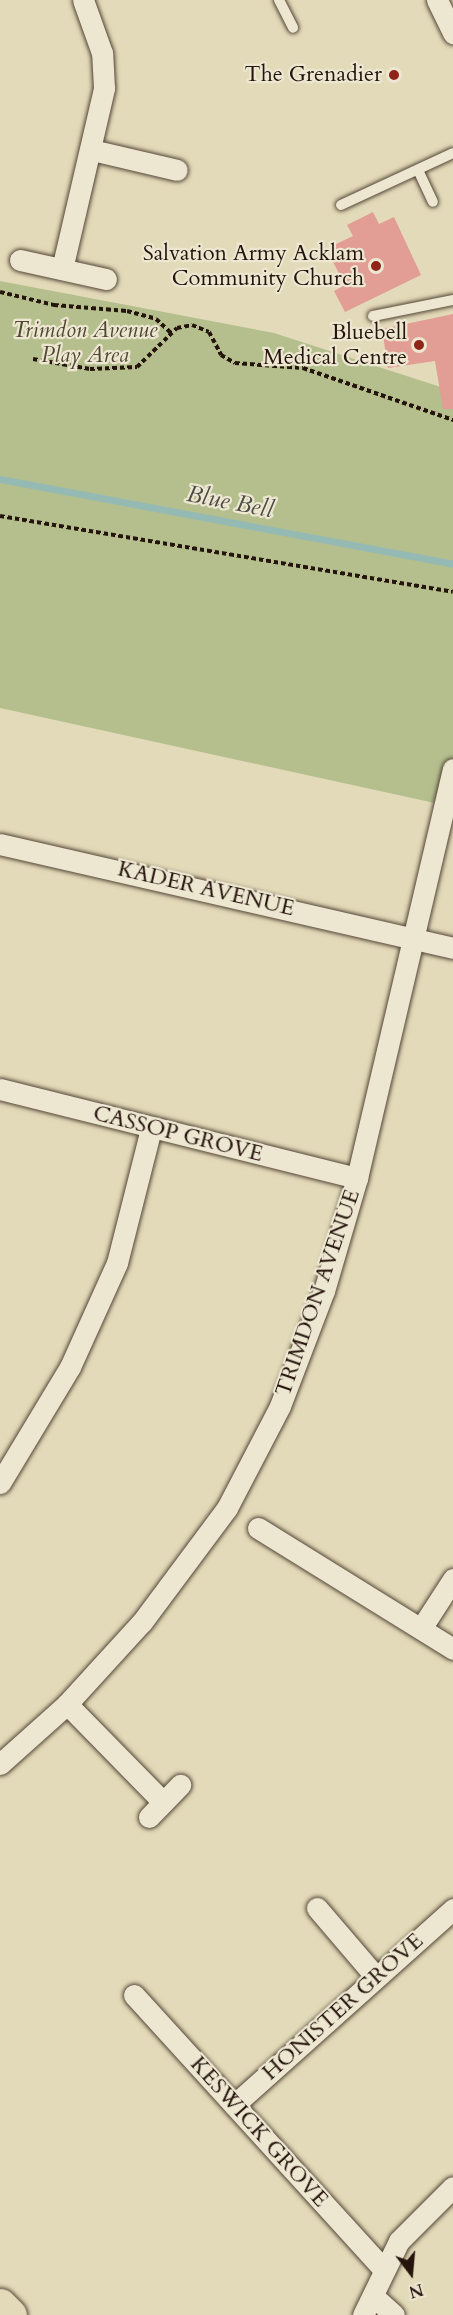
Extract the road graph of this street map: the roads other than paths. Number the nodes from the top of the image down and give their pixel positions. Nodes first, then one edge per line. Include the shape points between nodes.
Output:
1 (83, 0) edge
2 (279, 0) edge
3 (437, 0) edge
4 (292, 28) dead end
5 (453, 33) edge
6 (92, 150) junction
7 (453, 153) edge
8 (177, 170) dead end
9 (418, 170) junction
10 (433, 202) dead end
11 (341, 205) dead end
12 (20, 260) dead end
13 (62, 269) junction
14 (106, 279) dead end
15 (453, 300) edge
16 (373, 316) dead end
17 (453, 769) edge
18 (0, 844) edge
19 (412, 938) junction
20 (453, 948) edge
21 (0, 1089) edge
22 (151, 1129) junction
23 (357, 1178) junction
24 (2, 1476) edge
25 (258, 1527) dead end
26 (453, 1579) edge
27 (422, 1627) junction
28 (453, 1649) edge
29 (67, 1704) junction
30 (0, 1764) edge
31 (180, 1785) dead end
32 (317, 1908) dead end
33 (453, 1909) edge
34 (376, 1977) junction
35 (134, 1995) dead end
36 (234, 2105) junction
37 (453, 2187) edge
38 (384, 2270) junction
39 (0, 2305) edge
40 (368, 2306) edge
41 (10, 2315) edge
42 (394, 2315) edge

1 - 6 street via 105,72
2 - 4 lane
3 - 5 street
6 - 8 street
6 - 13 street
7 - 9 lane
9 - 10 lane
9 - 11 lane
12 - 13 street
13 - 14 street
15 - 16 lane
17 - 19 street, TRIMDON AVENUE
18 - 19 street, KADER AVENUE
19 - 20 street, KADER AVENUE
19 - 23 street, TRIMDON AVENUE
21 - 22 street, CASSOP GROVE
22 - 23 street, CASSOP GROVE
22 - 24 street via 117,1263 70,1367
23 - 29 street, TRIMDON AVENUE via 324,1291 280,1406 227,1508 142,1622
25 - 27 street
26 - 27 street
27 - 28 street
29 - 30 street, TRIMDON AVENUE
29 - 31 street via 156,1809
32 - 34 street
33 - 34 street, HONISTER GROVE
34 - 36 street, HONISTER GROVE
35 - 36 street, KESWICK GROVE
36 - 38 street, KESWICK GROVE
37 - 38 street via 399,2241
38 - 40 street
39 - 41 main road
40 - 42 street

